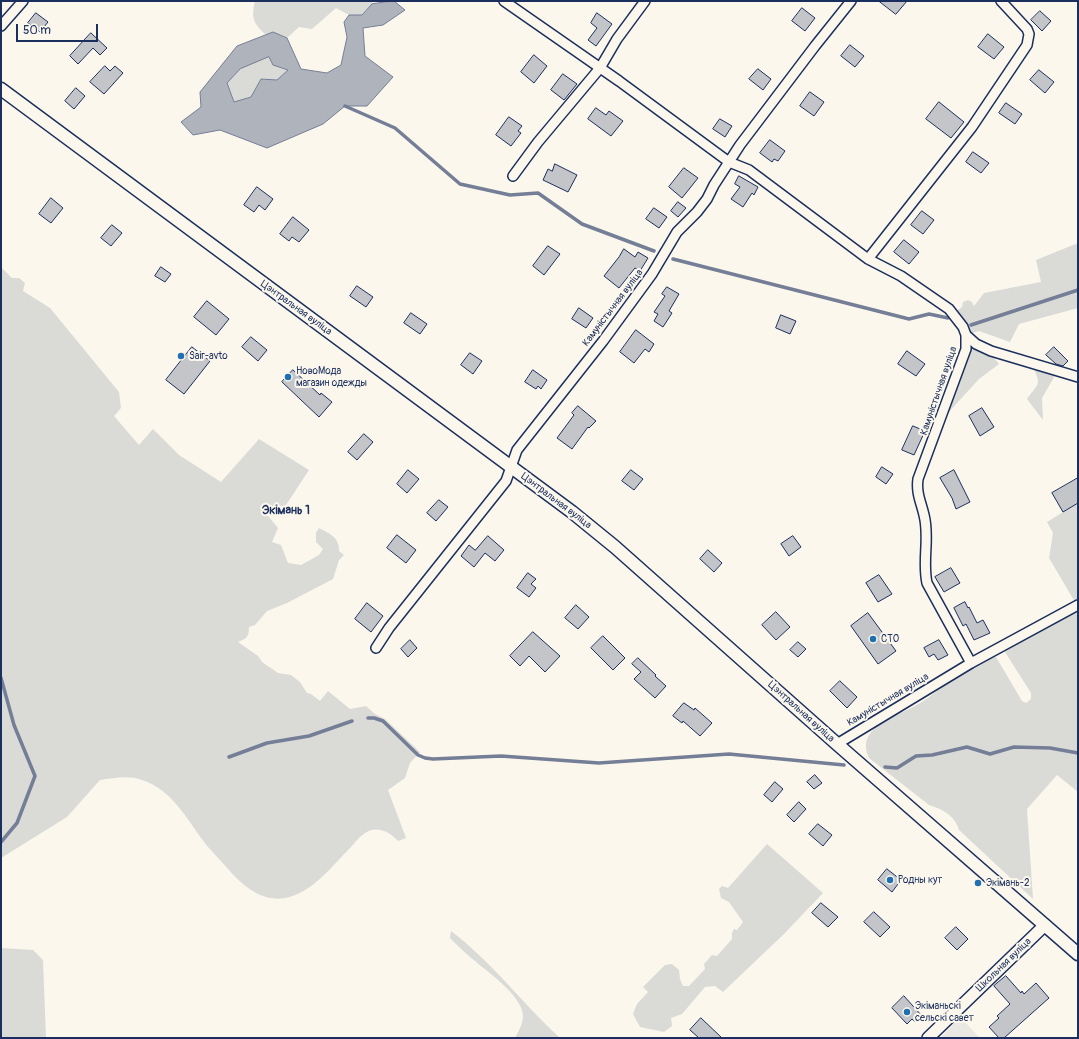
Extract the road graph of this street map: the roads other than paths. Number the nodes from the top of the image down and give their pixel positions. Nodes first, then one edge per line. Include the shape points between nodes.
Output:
1 (23, 1) edge
2 (504, 1) edge
3 (645, 1) edge
4 (851, 1) edge
5 (1001, 1) edge
6 (1, 26) edge
7 (600, 68) junction
8 (1, 89) edge
9 (729, 162) junction
10 (513, 176) dead end
11 (868, 259) junction
12 (966, 335) junction
13 (1078, 377) edge
14 (511, 466) junction
15 (1078, 604) edge
16 (376, 648) dead end
17 (971, 663) junction
18 (837, 744) junction
19 (1045, 925) junction
20 (1078, 954) edge
21 (928, 1038) edge

1 - 6 street
2 - 7 street
3 - 7 street via 617,39
4 - 9 street, Камуністычная вуліца
5 - 11 street via 1027,29 1029,39 1025,50 972,127
7 - 9 street
7 - 10 street
8 - 14 main road, Цэнтральная вуліца
9 - 11 street via 749,170
9 - 14 street, Камуністычная вуліца via 707,199 677,232 652,274 517,450
11 - 12 street via 901,276 949,309 963,326
12 - 13 street via 976,344 991,350
12 - 17 street, Камуністычная вуліца via 966,349 917,487 927,533 924,572 927,583
14 - 16 street, Камуністычная вуліца via 506,481 389,628
14 - 18 main road, Цэнтральная вуліца via 615,546
15 - 17 street, Камуністычная вуліца
17 - 18 street, Камуністычная вуліца
18 - 19 main road, Цэнтральная вуліца
19 - 20 main road, Цэнтральная вуліца
19 - 21 street, Школьная вуліца

